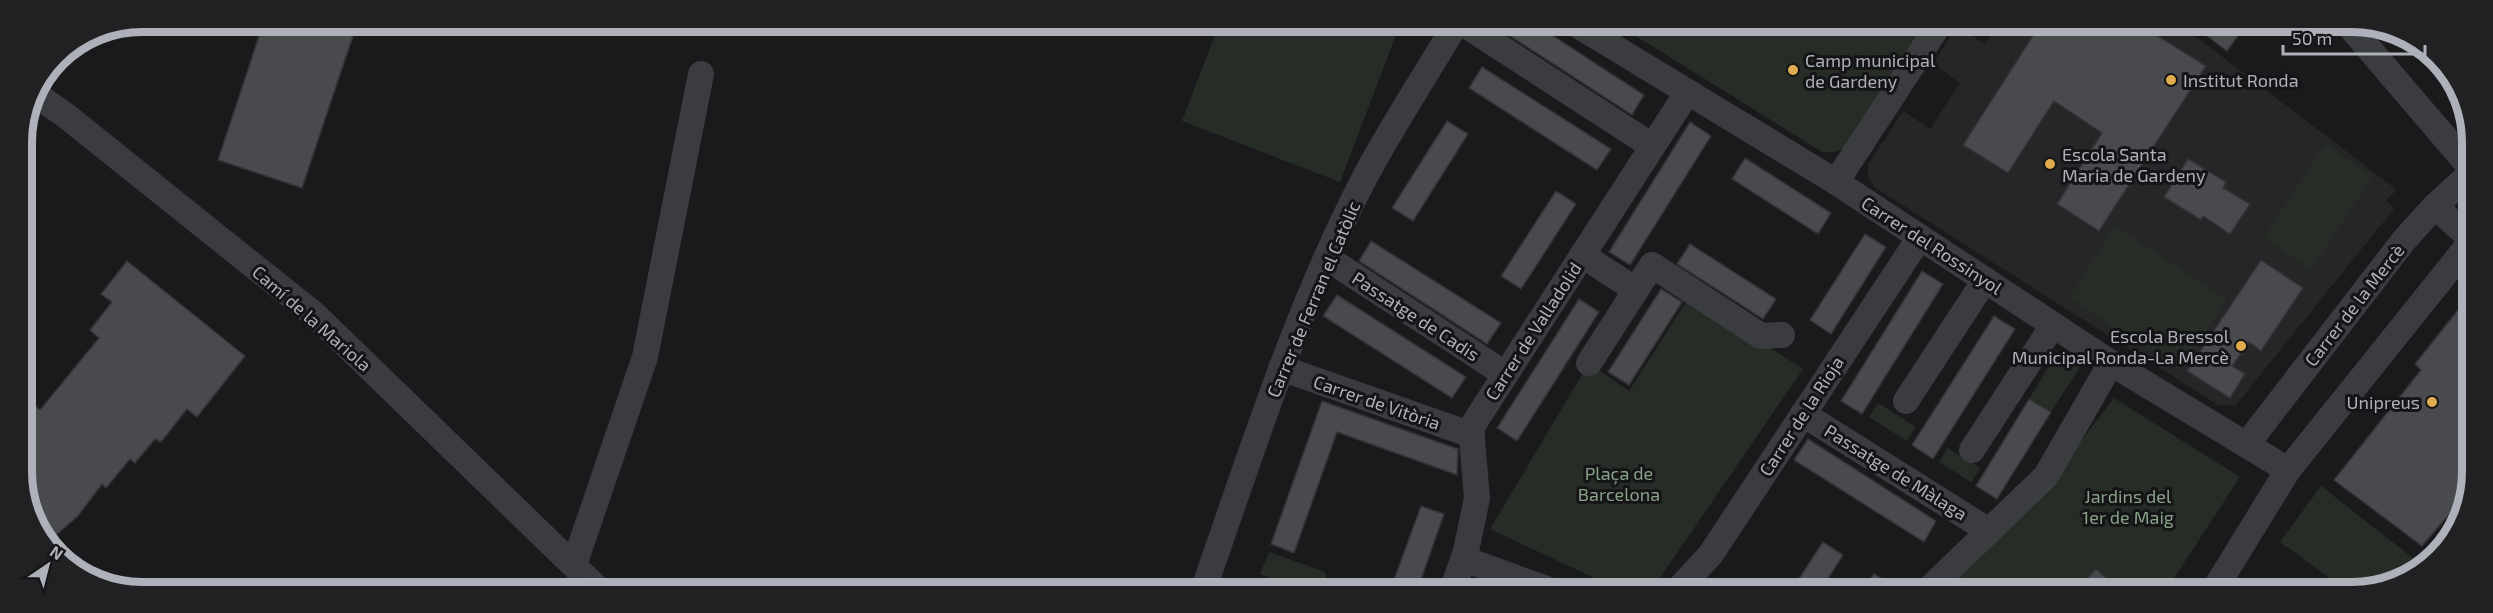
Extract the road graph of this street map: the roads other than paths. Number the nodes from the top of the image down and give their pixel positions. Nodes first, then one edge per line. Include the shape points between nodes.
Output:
1 (1453, 32) edge
2 (1475, 32) edge
3 (1590, 32) edge
4 (1934, 32) edge
5 (2366, 33) edge
6 (701, 74) dead end
7 (1687, 93) junction
8 (41, 98) edge
9 (1652, 146) junction
10 (2462, 156) edge
11 (2462, 181) edge
12 (1836, 182) junction
13 (2435, 206) junction
14 (2462, 233) edge
15 (1920, 237) junction
16 (2462, 251) edge
17 (1582, 255) junction
18 (1327, 258) junction
19 (1985, 280) junction
20 (1636, 290) junction
21 (2053, 325) junction
22 (1782, 335) dead end
23 (1589, 363) dead end
24 (2111, 363) junction
25 (1281, 368) junction
26 (1505, 374) junction
27 (1906, 400) dead end
28 (1803, 414) junction
29 (1472, 435) junction
30 (2247, 444) junction
31 (1972, 450) dead end
32 (2288, 470) junction
33 (1989, 531) junction
34 (1464, 560) junction
35 (574, 565) junction
36 (1456, 581) edge
37 (1525, 581) edge
38 (1686, 581) edge
39 (1937, 581) edge
40 (2220, 581) edge
41 (591, 582) edge
42 (1206, 582) edge

1 - 18 street, Carrer de Ferran el Catòlic via 1366,176
2 - 9 street
3 - 7 street, Carrer del Rossinyol
4 - 12 street
5 - 10 street
6 - 35 street via 645,357
7 - 9 street, Carrer de Valladolid
7 - 12 street, Carrer del Rossinyol
8 - 35 street, Camí de la Mariola via 315,315
9 - 17 street, Carrer de Valladolid
11 - 13 street, Carrer de la Mercè
12 - 15 street, Carrer del Rossinyol
13 - 14 street
13 - 30 street, Carrer de la Mercè via 2405,239
15 - 19 street, Carrer del Rossinyol
15 - 28 street, Carrer de la Rioja
16 - 32 street
17 - 20 street
17 - 26 street, Carrer de Valladolid
18 - 25 street, Carrer de Ferran el Catòlic
18 - 26 street, Passatge de Cadis
19 - 21 street, Carrer del Rossinyol
19 - 27 street
20 - 22 street via 1652,265 1761,336
20 - 23 street
21 - 24 street, Carrer del Rossinyol
21 - 31 street
24 - 30 street, Carrer del Rossinyol
24 - 33 street via 2046,476
25 - 29 street, Carrer de Vitòria
25 - 42 street, Carrer de Ferran el Catòlic
26 - 29 street, Carrer de Valladolid via 1471,428
28 - 33 street, Passatge de Màlaga
28 - 38 street, Carrer de la Rioja via 1711,554
29 - 34 street, Carrer de Valladolid via 1477,498
30 - 32 street, Carrer del Rossinyol
32 - 40 street
33 - 39 street
34 - 36 street, Carrer de Valladolid
34 - 37 street
35 - 41 street, Camí de la Mariola

